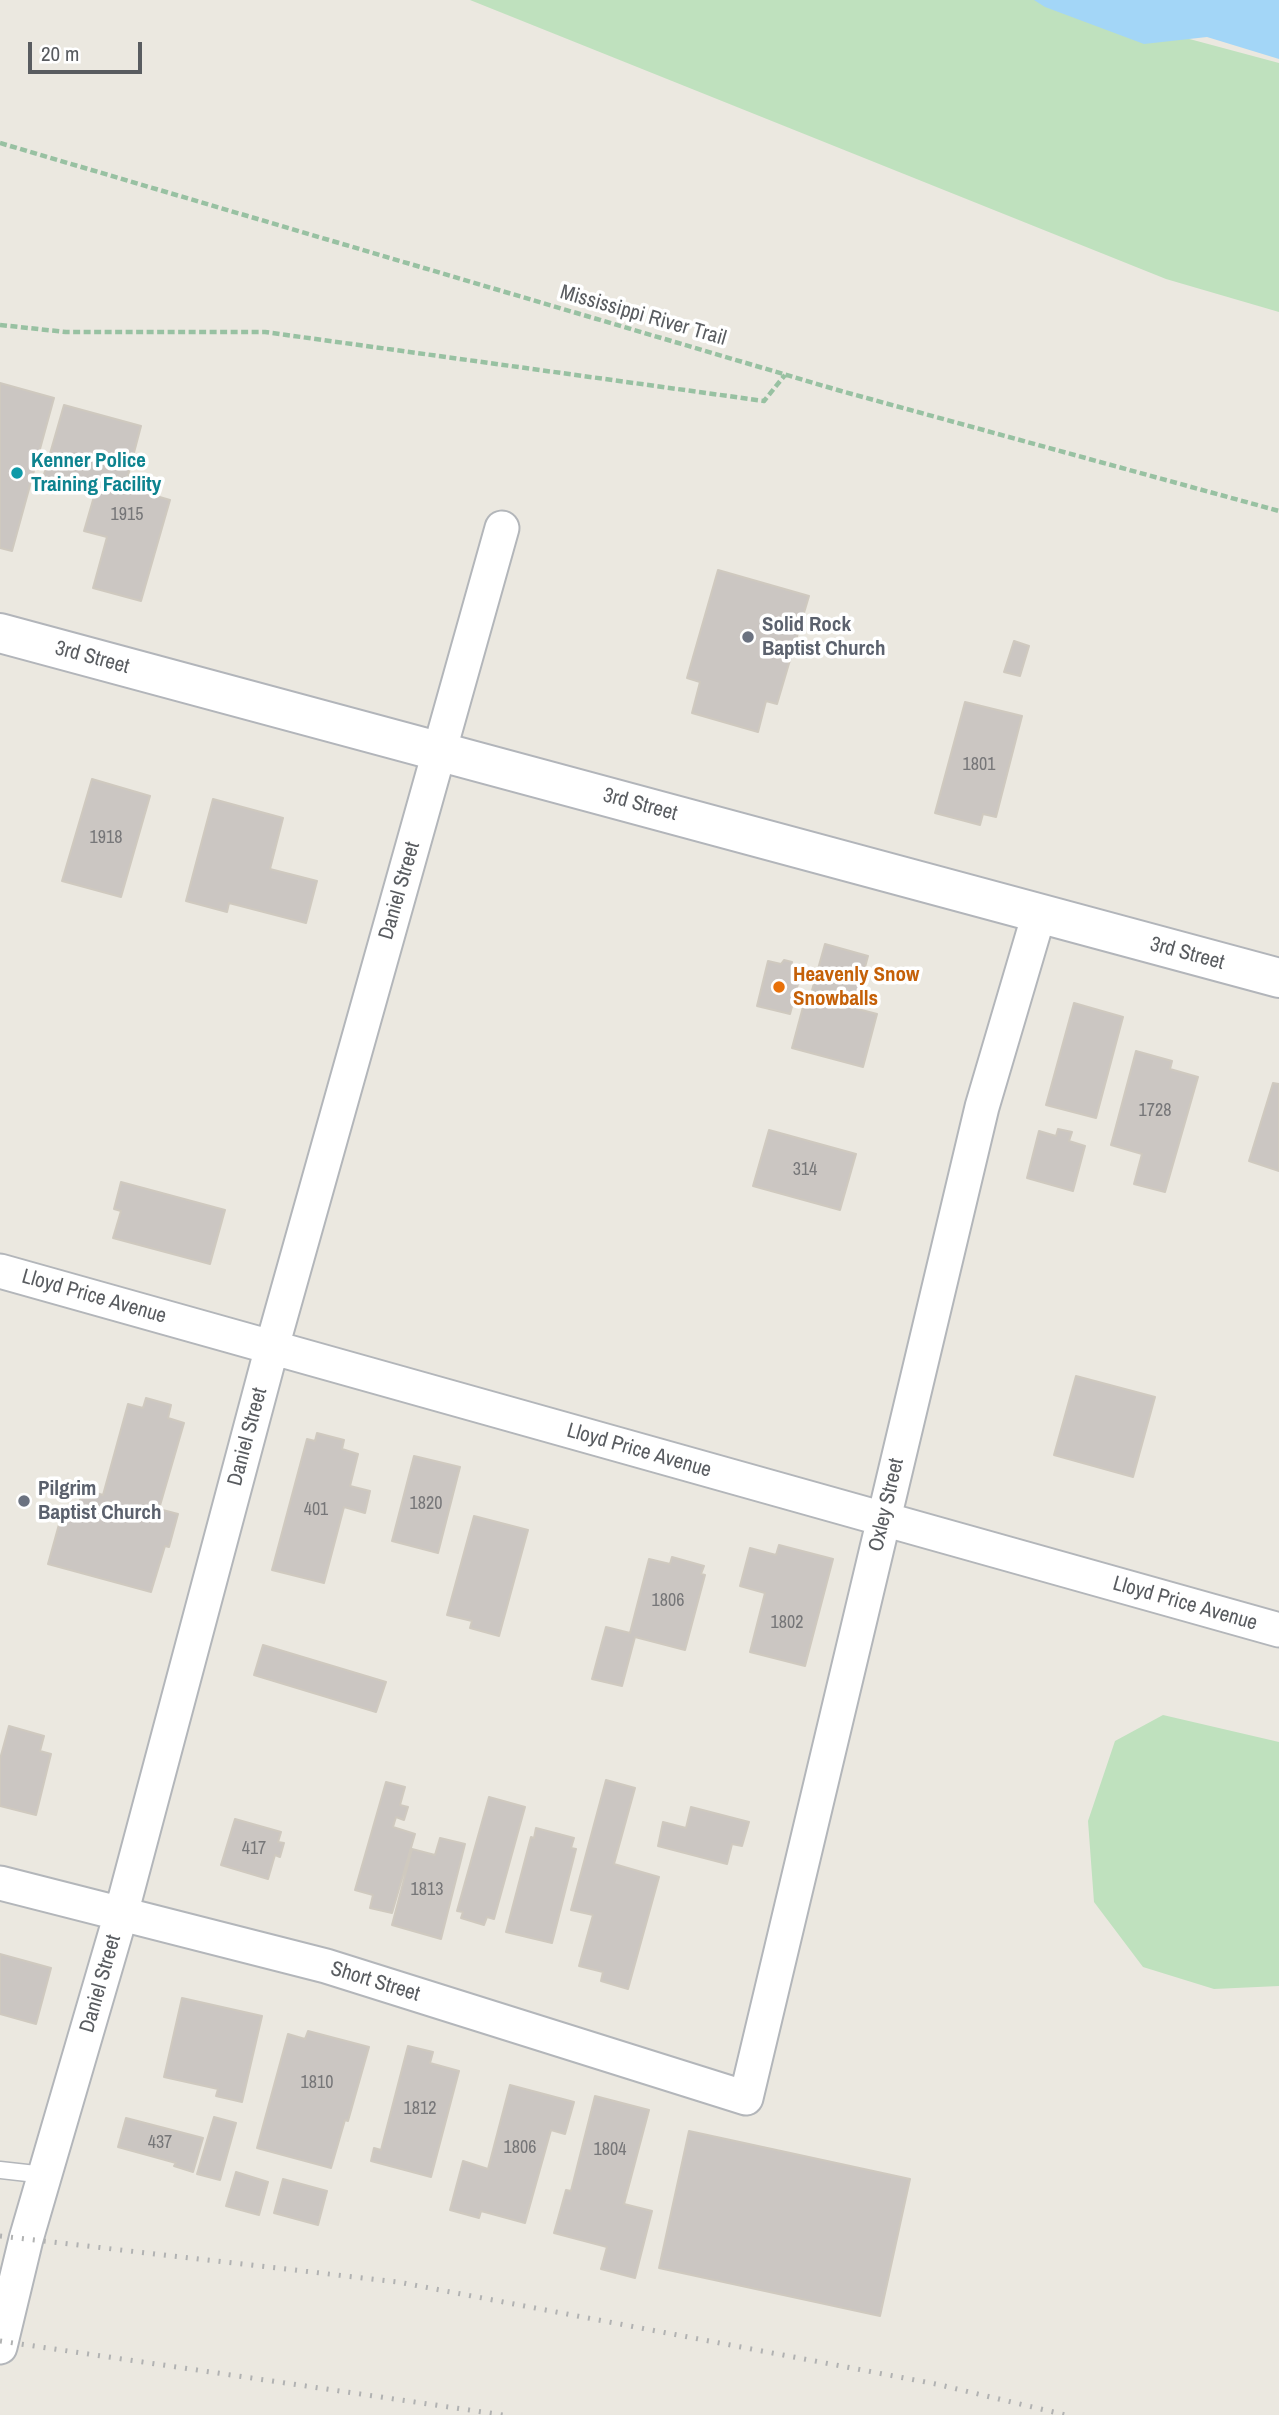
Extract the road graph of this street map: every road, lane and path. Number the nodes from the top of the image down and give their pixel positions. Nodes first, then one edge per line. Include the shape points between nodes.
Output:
1 (0, 143) edge
2 (0, 325) edge
3 (785, 375) junction
4 (1279, 511) edge
5 (502, 528) dead end
6 (0, 633) edge
7 (440, 751) junction
8 (1039, 914) junction
9 (1279, 978) edge
10 (0, 1271) edge
11 (272, 1348) junction
12 (883, 1519) junction
13 (1279, 1630) edge
14 (0, 1883) edge
15 (121, 1914) junction
16 (746, 2098) joint
17 (0, 2170) edge
18 (45, 2175) junction
19 (0, 2347) edge

1 - 3 path, Mississippi River Trail
2 - 3 path via 66,332 265,332 764,401
3 - 4 path, Mississippi River Trail
5 - 7 street, Daniel Street
6 - 7 main road, 3rd Street
7 - 8 main road, 3rd Street
7 - 11 street, Daniel Street
8 - 9 main road, 3rd Street
8 - 12 street, Oxley Street via 982,1107
10 - 11 street, Lloyd Price Avenue
11 - 12 street, Lloyd Price Avenue
11 - 15 street, Daniel Street
12 - 13 street, Lloyd Price Avenue
12 - 16 street, Oxley Street
14 - 15 street, Short Street
15 - 16 street, Short Street via 326,1966
15 - 18 street, Daniel Street
17 - 18 lane
18 - 19 street, Daniel Street

